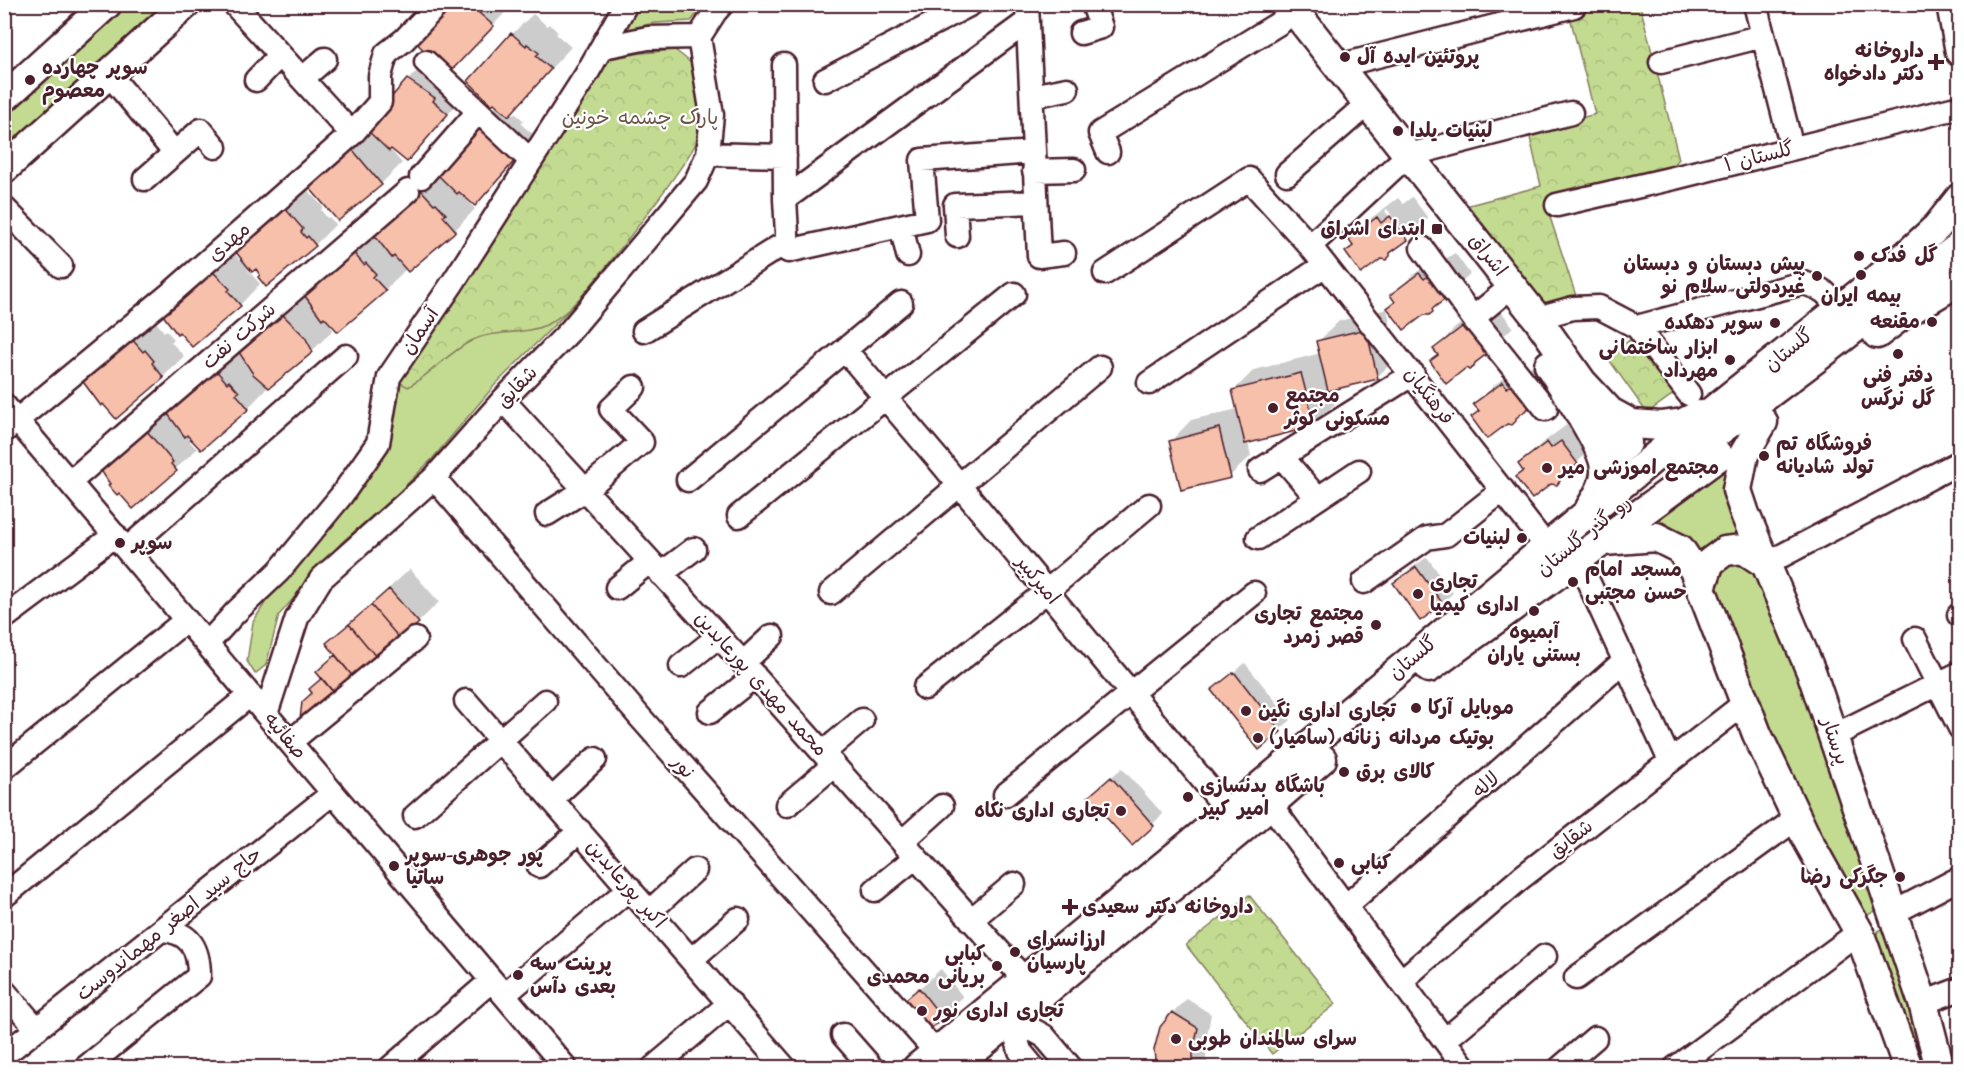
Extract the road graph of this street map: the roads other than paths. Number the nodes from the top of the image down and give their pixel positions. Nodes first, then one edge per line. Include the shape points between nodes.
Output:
1 (186, 4) edge
2 (234, 4) edge
3 (438, 4) edge
4 (626, 4) edge
5 (723, 4) edge
6 (971, 4) edge
7 (1093, 4) edge
8 (1755, 4) edge
9 (1951, 4) edge
10 (1956, 4) edge
11 (1573, 5) edge
12 (95, 8) edge
13 (1279, 10) edge
14 (1959, 12) edge
15 (1027, 13) edge
16 (1081, 33) dead end
17 (1763, 36) junction
18 (699, 37) junction
19 (603, 48) junction
20 (1959, 52) edge
21 (280, 55) junction
22 (325, 59) dead end
23 (426, 62) dead end
24 (1661, 62) dead end
25 (784, 65) dead end
26 (1338, 66) junction
27 (109, 74) junction
28 (302, 79) junction
29 (256, 80) dead end
30 (825, 80) dead end
31 (1067, 88) dead end
32 (1032, 96) junction
33 (4, 98) edge
34 (1959, 106) edge
35 (477, 112) junction
36 (1357, 113) junction
37 (1571, 113) dead end
38 (352, 134) junction
39 (215, 147) dead end
40 (1792, 148) junction
41 (174, 152) junction
42 (1108, 152) dead end
43 (708, 153) junction
44 (785, 156) junction
45 (1403, 160) junction
46 (531, 161) junction
47 (1034, 161) junction
48 (4, 169) edge
49 (1074, 170) dead end
50 (1287, 174) dead end
51 (145, 179) dead end
52 (785, 198) junction
53 (1959, 198) edge
54 (1035, 202) junction
55 (1557, 205) dead end
56 (4, 208) edge
57 (901, 226) junction
58 (1948, 227) edge
59 (957, 236) dead end
60 (788, 241) junction
61 (1310, 246) junction
62 (1959, 246) edge
63 (1422, 248) dead end
64 (1064, 253) dead end
65 (908, 255) dead end
66 (1326, 265) junction
67 (60, 266) dead end
68 (1105, 273) dead end
69 (1956, 286) edge
70 (1014, 294) dead end
71 (1501, 296) junction
72 (901, 303) dead end
73 (1838, 311) junction
74 (1473, 318) junction
75 (1537, 318) junction
76 (1637, 327) junction
77 (644, 331) dead end
78 (845, 350) junction
79 (346, 356) dead end
80 (1100, 367) dead end
81 (1413, 374) junction
82 (1149, 383) dead end
83 (634, 387) dead end
84 (1689, 394) dead end
85 (886, 398) junction
86 (503, 400) junction
87 (1723, 403) junction
88 (1546, 409) dead end
89 (9, 419) edge
90 (1599, 421) junction
91 (1763, 423) junction
92 (1281, 456) junction
93 (1957, 468) edge
94 (1260, 470) dead end
95 (1359, 471) dead end
96 (434, 478) junction
97 (688, 480) dead end
98 (70, 482) junction
99 (959, 485) junction
100 (585, 490) junction
101 (1503, 490) junction
102 (1317, 498) junction
103 (1149, 505) dead end
104 (1588, 513) junction
105 (547, 514) dead end
106 (739, 516) dead end
107 (1258, 538) dead end
108 (1604, 541) junction
109 (121, 542) junction
110 (1547, 547) junction
111 (694, 549) dead end
112 (1578, 559) junction
113 (1766, 564) junction
114 (656, 567) junction
115 (1364, 582) dead end
116 (617, 588) dead end
117 (1701, 588) junction
118 (1047, 591) junction
119 (831, 593) dead end
120 (1254, 593) dead end
121 (4, 618) edge
122 (186, 620) junction
123 (719, 636) junction
124 (772, 636) dead end
125 (415, 639) dead end
126 (1915, 639) dead end
127 (207, 644) junction
128 (1624, 661) junction
129 (681, 666) dead end
130 (749, 670) junction
131 (1959, 673) edge
132 (1420, 674) junction
133 (1939, 683) junction
134 (925, 688) dead end
135 (1130, 692) junction
136 (250, 695) junction
137 (466, 701) dead end
138 (545, 701) dead end
139 (1745, 703) junction
140 (710, 712) dead end
141 (266, 714) junction
142 (861, 720) dead end
143 (1959, 728) edge
144 (1833, 735) junction
145 (500, 740) junction
146 (290, 742) junction
147 (595, 759) dead end
148 (829, 759) junction
149 (1670, 761) junction
150 (4, 768) edge
151 (333, 793) junction
152 (1005, 795) dead end
153 (552, 799) junction
154 (1270, 804) junction
155 (787, 806) dead end
156 (942, 806) dead end
157 (1229, 812) junction
158 (415, 816) dead end
159 (1797, 818) junction
160 (580, 831) junction
161 (909, 850) junction
162 (539, 866) dead end
163 (695, 870) dead end
164 (1959, 878) edge
165 (1014, 884) dead end
166 (630, 888) junction
167 (875, 891) dead end
168 (4, 896) edge
169 (1346, 906) junction
170 (650, 911) junction
171 (1893, 913) junction
172 (738, 919) dead end
173 (971, 920) junction
174 (162, 930) junction
175 (1083, 932) junction
176 (1859, 932) junction
177 (1545, 956) dead end
178 (692, 959) junction
179 (1016, 970) junction
180 (1576, 978) dead end
181 (1401, 981) junction
182 (497, 988) junction
183 (1959, 989) edge
184 (4, 991) edge
185 (730, 1003) junction
186 (1923, 1003) junction
187 (1004, 1010) junction
188 (37, 1029) junction
189 (843, 1035) dead end
190 (1595, 1038) dead end
191 (1445, 1040) junction
192 (4, 1055) edge
193 (940, 1056) edge
194 (1902, 1064) edge
195 (563, 1067) edge
196 (86, 1068) edge
197 (390, 1068) edge
198 (653, 1068) edge
199 (785, 1068) edge
200 (873, 1068) edge
201 (1034, 1068) edge
202 (1071, 1068) edge
203 (1466, 1068) edge
204 (1560, 1068) edge
205 (1675, 1068) edge
206 (1940, 1068) edge

1 - 27 main road
2 - 21 street
3 - 38 street, مهدی via 386,54 380,76 380,102
4 - 19 street, آسمان
5 - 18 street
6 - 30 street
7 - 16 street via 1101,27
8 - 17 street
9 - 20 main road
10 - 14 main road
11 - 26 street
12 - 33 main road
13 - 26 main road, اشراق
13 - 36 main road, اشراق
13 - 42 street via 1100,133
15 - 32 street
15 - 52 street
17 - 24 street
17 - 40 street
18 - 19 street via 648,38
18 - 43 street, شقایق via 712,115
19 - 46 street, آسمان
21 - 28 street
21 - 29 street
22 - 28 street
23 - 35 street
25 - 44 street
26 - 45 main road, اشراق
27 - 41 street
27 - 48 main road
28 - 38 street
31 - 32 street
32 - 47 street
34 - 40 street, گلستان ۱
35 - 46 street
35 - 98 street, شرکت نفت via 415,184
36 - 45 main road, اشراق
36 - 50 street
37 - 45 street
38 - 89 street, مهدی via 170,294
39 - 41 street via 201,130
40 - 55 street, گلستان ۱
41 - 51 street
43 - 44 street
43 - 86 street, شقایق via 696,181 569,332
44 - 52 street
45 - 61 street
45 - 71 main road, اشراق
45 - 75 main road, اشراق
46 - 127 street, آسمان via 389,377 378,443 279,572
47 - 49 street
47 - 54 street
47 - 57 street via 922,160 927,220
52 - 60 street
53 - 58 main road, گلستان
54 - 59 street via 955,205
54 - 64 street via 1039,256
56 - 67 street
57 - 60 street via 788,251
57 - 65 street
58 - 73 main road, گلستان
60 - 77 street
61 - 66 street, فرهنگیان
61 - 68 street, فرهنگیان via 1249,178
62 - 132 main road, رو گذر گلستان via 1575,540
63 - 74 street
66 - 81 street, فرهنگیان
66 - 82 street
69 - 91 main road via 1902,315
70 - 85 street
71 - 74 street
71 - 90 main road, اشراق
72 - 78 street
73 - 76 street via 1819,287 1803,283
73 - 87 main road, گلستان
74 - 88 street
75 - 76 street via 1573,308 1599,308
75 - 90 main road, اشراق via 1582,382
76 - 84 street
78 - 85 street, امیرکبیر
78 - 97 street
79 - 109 street
80 - 99 street
81 - 92 street
81 - 101 street, فرهنگیان
83 - 100 street via 611,409 642,441
85 - 99 street, امیرکبیر
85 - 106 street
86 - 96 street, شقایق
86 - 100 street, محمد مهدی پورعابدین
87 - 90 main road, اشراق via 1683,423 1661,426
87 - 104 main road, گلستان
89 - 98 street, صفائیه
90 - 104 main road, اشراق via 1605,469
91 - 108 main road
91 - 113 main road, پرستار via 1744,454 1737,490
92 - 94 street
92 - 102 street
93 - 113 street
95 - 102 street
96 - 141 street, شقایق via 321,579 297,618
96 - 193 street, نور
98 - 109 street, صفائیه
99 - 118 street, امیرکبیر
99 - 119 street
100 - 105 street
100 - 114 street, محمد مهدی پورعابدین
101 - 110 street, فرهنگیان
101 - 115 street via 1446,535 1427,538
102 - 107 street
103 - 118 street
104 - 110 main road, گلستان
108 - 112 main road
108 - 117 main road via 1656,537 1680,549
109 - 121 street
109 - 122 street, صفائیه
110 - 157 main road, گلستان
111 - 114 street
112 - 128 street
112 - 132 main road
113 - 117 main road via 1743,549 1725,551 1710,562
113 - 144 main road, پرستار
114 - 116 street
114 - 123 street, محمد مهدی پورعابدین
117 - 139 main road
118 - 134 street
118 - 135 street, امیرکبیر
120 - 135 street
122 - 127 street, صفائیه
122 - 150 street
123 - 129 street
123 - 130 street, محمد مهدی پورعابدین
124 - 130 street
125 - 146 street
126 - 133 street
127 - 136 street, صفائیه
128 - 149 street
128 - 169 street, لاله
130 - 140 street
130 - 148 street, محمد مهدی پورعابدین
131 - 133 street
132 - 154 main road, گلستان
133 - 143 street
133 - 144 street
135 - 152 street
135 - 157 street, امیرکبیر
136 - 141 street, صفائیه
136 - 168 street
137 - 145 street, اکبر پورعابدین
138 - 145 street
139 - 149 street, شقایق
139 - 159 main road
141 - 146 street, صفائیه
142 - 148 street
144 - 171 main road, پرستار
145 - 153 street, اکبر پورعابدین
145 - 158 street
146 - 151 street, صفائیه
147 - 153 street
148 - 155 street
148 - 161 street, محمد مهدی پورعابدین
149 - 181 street, شقایق via 1522,878
151 - 174 street, حاج سید اصغر مهماندوست
151 - 182 street, صفائیه
153 - 160 street, اکبر پورعابدین
154 - 169 street
154 - 187 main road, گلستان
156 - 161 street
157 - 175 main road, گلستان
159 - 176 main road
159 - 180 street
160 - 162 street
160 - 166 street, اکبر پورعابدین
161 - 167 street
161 - 173 street, محمد مهدی پورعابدین
163 - 170 street
164 - 171 street
165 - 173 street
166 - 170 street, اکبر پورعابدین
166 - 182 street
169 - 181 street
170 - 178 street, اکبر پورعابدین
171 - 186 main road, پرستار
172 - 178 street
173 - 179 street, محمد مهدی پورعابدین
174 - 188 street, حاج سید اصغر مهماندوست
174 - 196 street via 176,931 192,943 199,959 200,976
175 - 179 street via 1055,939
175 - 187 main road, گلستان
176 - 194 main road
176 - 205 street
177 - 191 street
178 - 185 street, اکبر پورعابدین
179 - 193 street via 961,1017
181 - 191 street
182 - 195 street, صفائیه
182 - 197 street
183 - 186 street
184 - 188 street
185 - 198 street
185 - 199 street, اکبر پورعابدین
186 - 206 main road, پرستار
187 - 193 main road, گلستان
187 - 201 street via 1020,1051
187 - 202 street via 1044,1036
188 - 192 street, حاج سید اصغر مهماندوست
189 - 200 street
190 - 204 street
191 - 203 street

